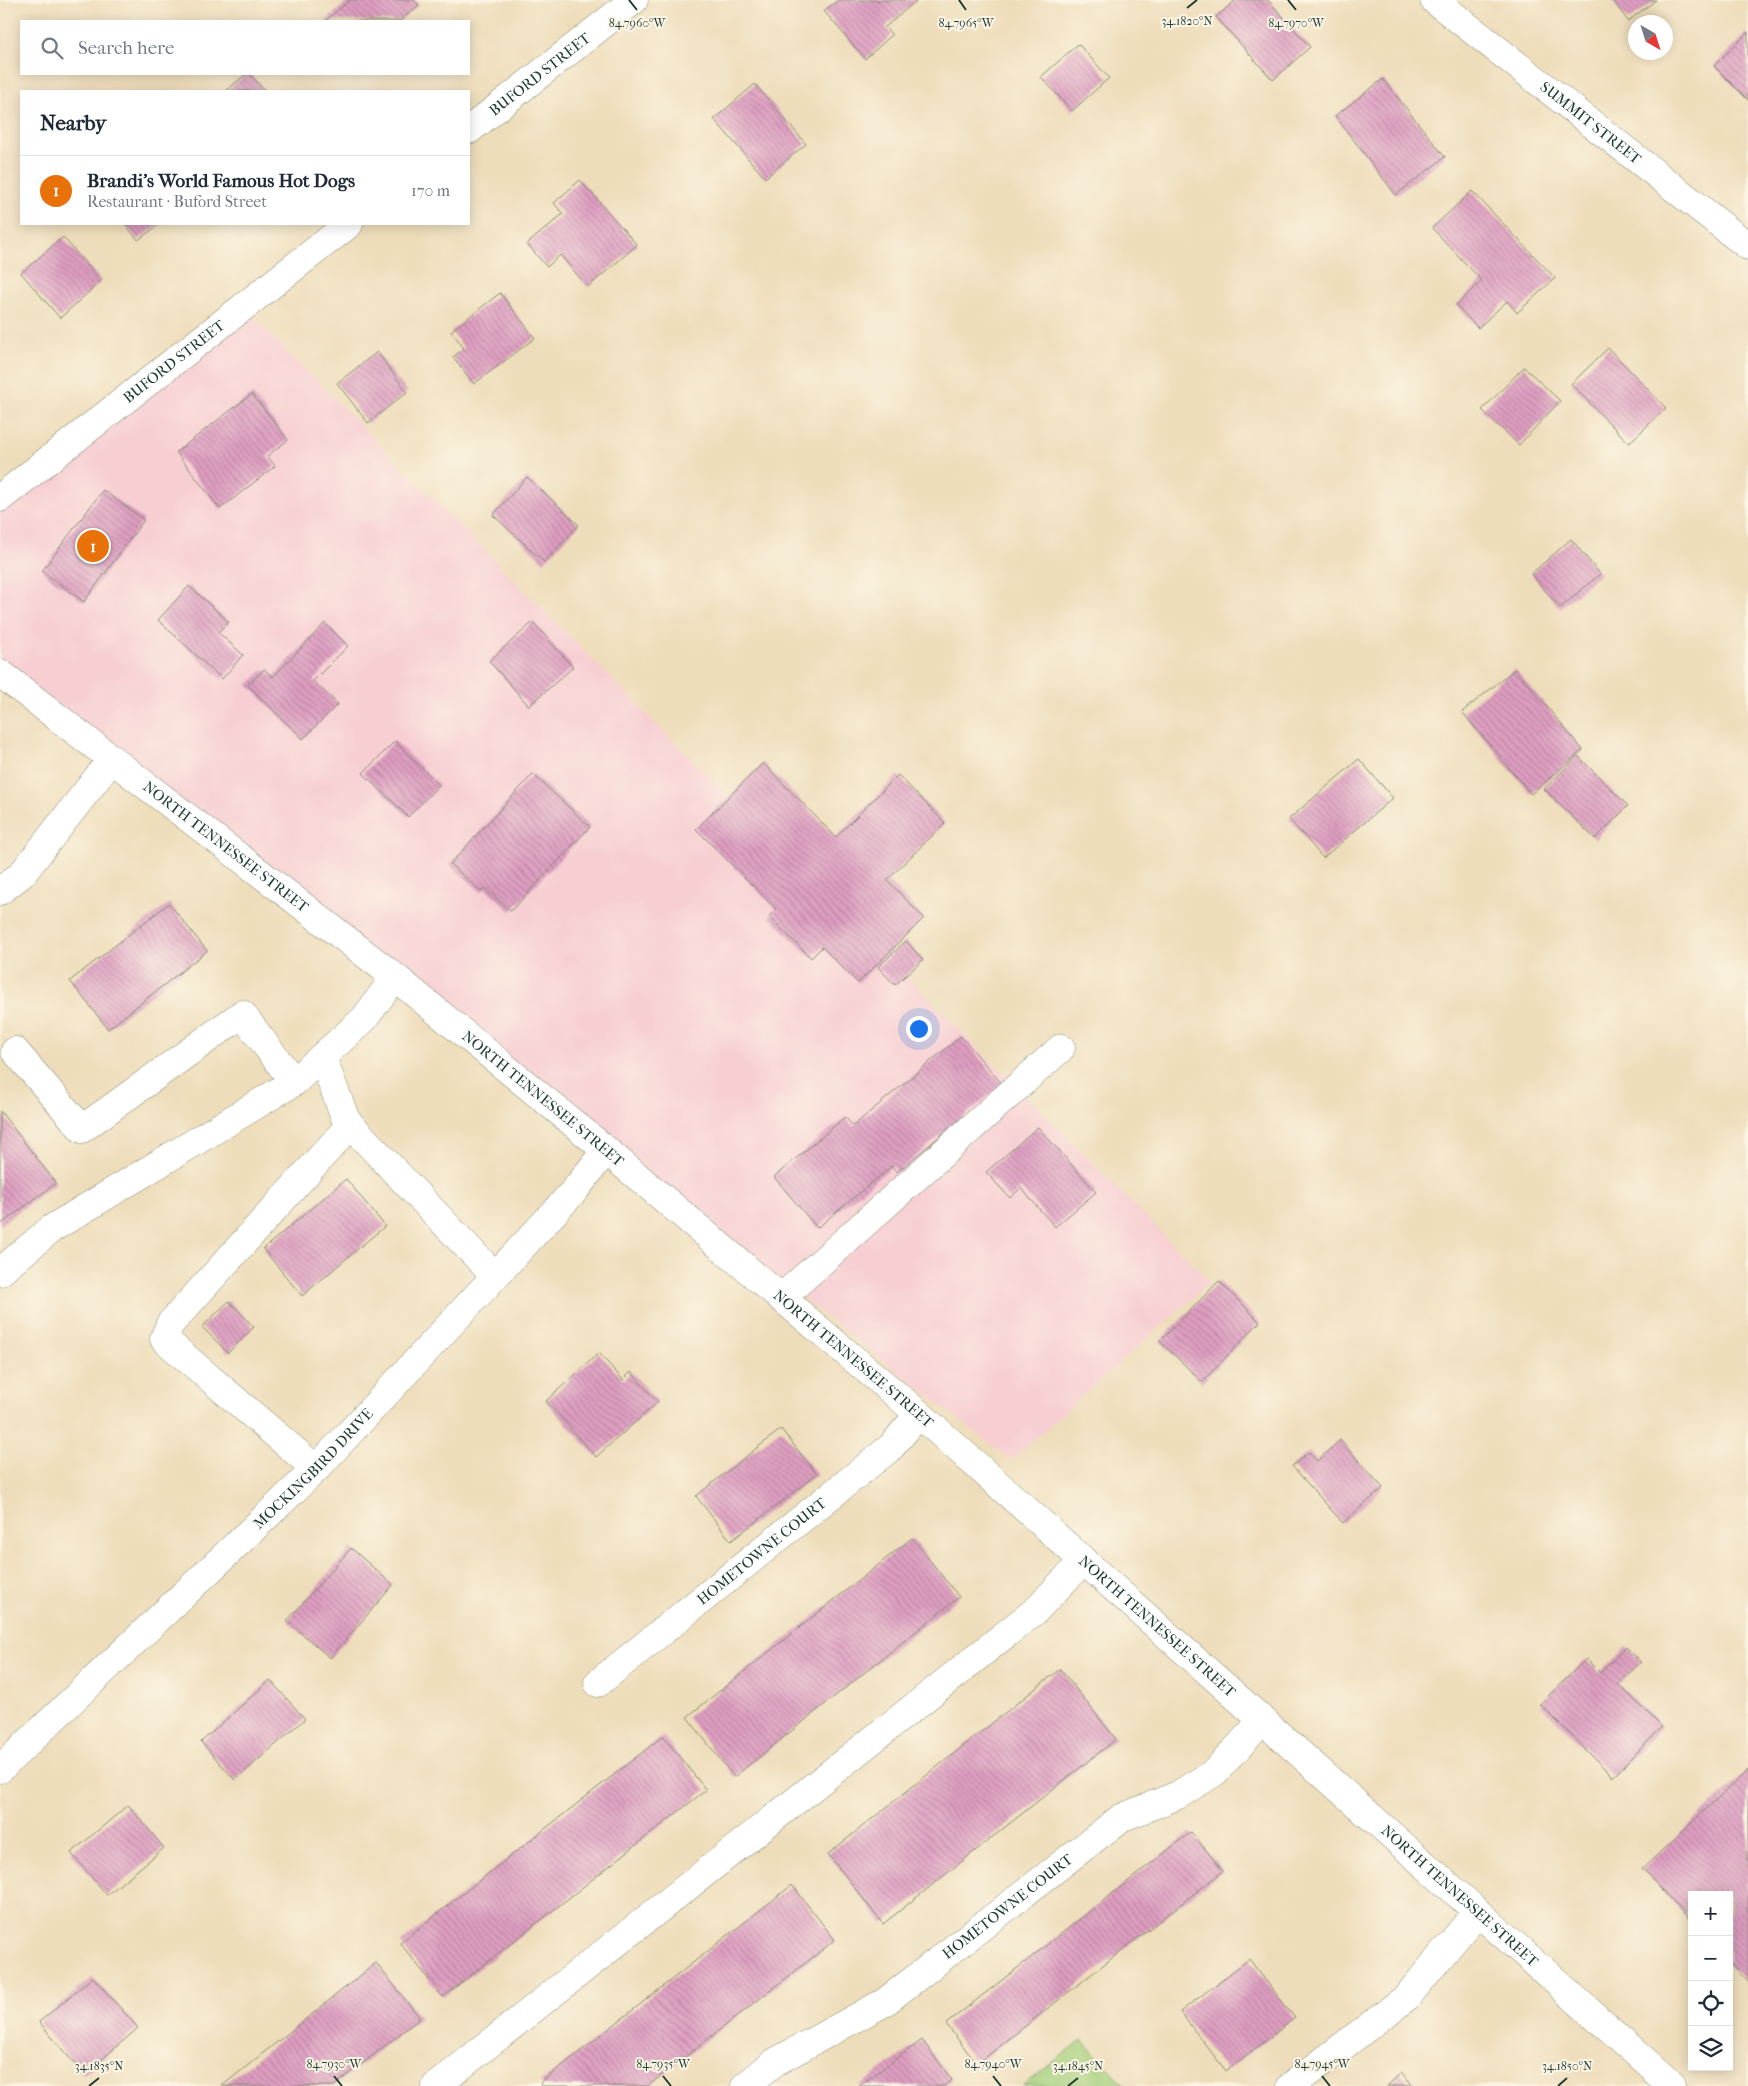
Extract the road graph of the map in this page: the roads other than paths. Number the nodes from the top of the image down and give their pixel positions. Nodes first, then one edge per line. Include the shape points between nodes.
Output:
1 (634, 0) edge
2 (1434, 0) edge
3 (470, 129) edge
4 (348, 225) edge
5 (1748, 246) edge
6 (0, 498) edge
7 (0, 673) edge
8 (112, 759) junction
9 (0, 890) edge
10 (395, 978) junction
11 (1061, 1048) dead end
12 (15, 1052) dead end
13 (322, 1057) junction
14 (294, 1082) junction
15 (350, 1125) junction
16 (606, 1150) junction
17 (0, 1272) edge
18 (495, 1276) junction
19 (781, 1298) junction
20 (919, 1414) junction
21 (316, 1469) junction
22 (1084, 1560) junction
23 (598, 1682) dead end
24 (1263, 1720) junction
25 (0, 1769) edge
26 (1478, 1912) junction
27 (436, 2086) edge
28 (745, 2086) edge
29 (1291, 2086) edge
30 (1673, 2086) edge

1 - 3 street, BUFORD STREET
2 - 5 street, SUMMIT STREET
4 - 6 street, BUFORD STREET
7 - 8 street, NORTH TENNESSEE STREET
8 - 9 street via 22,874
8 - 10 street, NORTH TENNESSEE STREET
10 - 13 street via 364,1019
10 - 16 street, NORTH TENNESSEE STREET
11 - 19 street
12 - 14 street via 82,1129 242,1014
13 - 14 street
13 - 15 street
14 - 17 street via 51,1229
15 - 18 street
15 - 21 street via 170,1324 164,1339
16 - 18 street, MOCKINGBIRD DRIVE via 575,1190
16 - 19 street, NORTH TENNESSEE STREET
18 - 21 street, MOCKINGBIRD DRIVE
19 - 20 street, NORTH TENNESSEE STREET
20 - 22 street, NORTH TENNESSEE STREET
20 - 23 street, HOMETOWNE COURT via 891,1447
21 - 25 street, MOCKINGBIRD DRIVE
22 - 24 street, NORTH TENNESSEE STREET
22 - 27 street via 1035,1611
24 - 26 street, NORTH TENNESSEE STREET
24 - 28 street, HOMETOWNE COURT via 1215,1772 1178,1795 1121,1818 885,2002 774,2062
26 - 29 street via 1408,1997
26 - 30 street, NORTH TENNESSEE STREET

